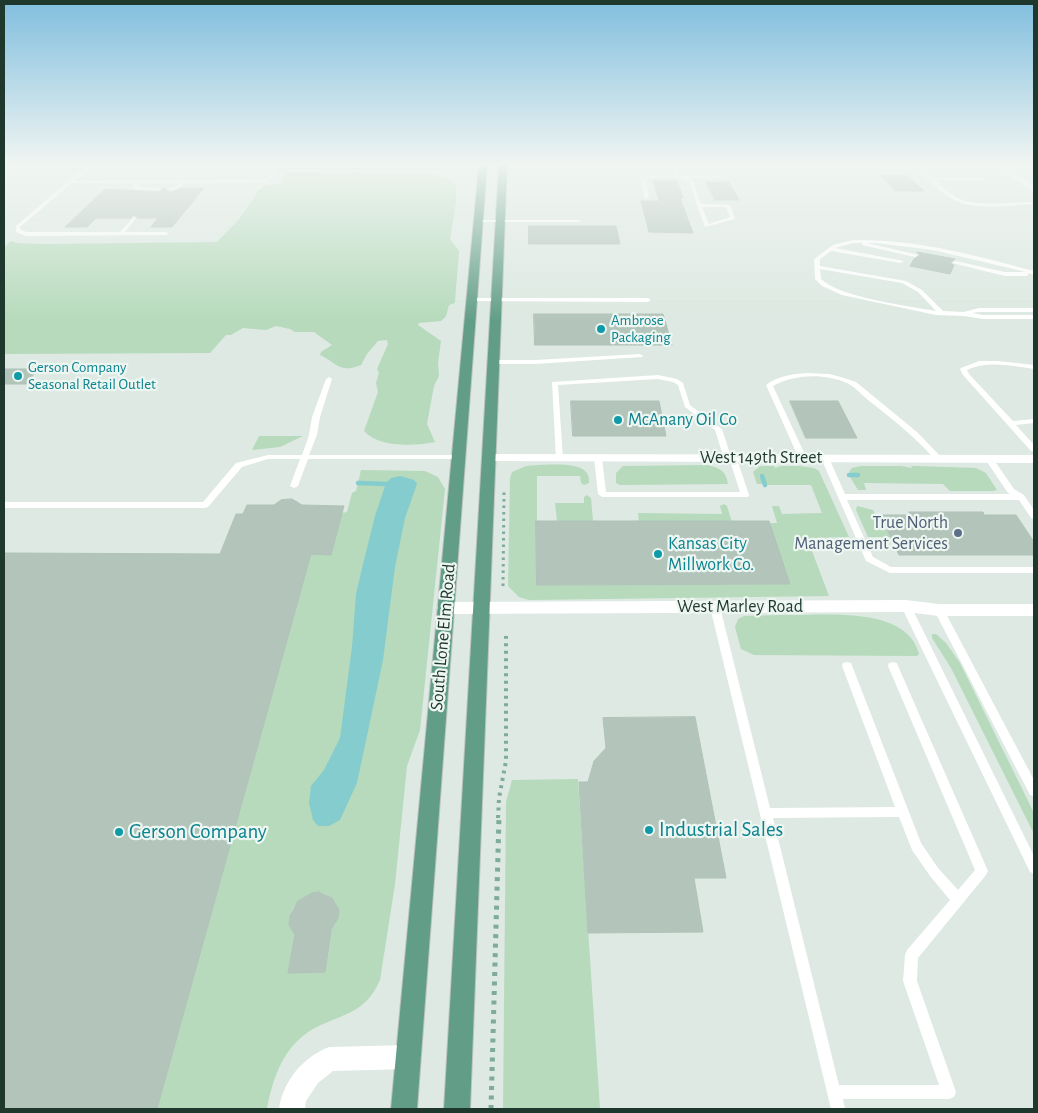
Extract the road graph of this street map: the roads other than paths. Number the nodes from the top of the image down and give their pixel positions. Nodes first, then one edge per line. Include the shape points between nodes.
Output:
1 (30, 217) edge
2 (479, 217) edge
3 (501, 217) edge
4 (704, 217) edge
5 (733, 217) edge
6 (134, 218) dead end
7 (479, 221) junction
8 (501, 221) junction
9 (579, 221) dead end
10 (121, 234) junction
11 (166, 234) dead end
12 (855, 242) junction
13 (831, 248) junction
14 (915, 256) dead end
15 (902, 261) dead end
16 (954, 263) dead end
17 (817, 267) junction
18 (1034, 273) edge
19 (471, 300) junction
20 (496, 300) junction
21 (648, 300) dead end
22 (1034, 310) edge
23 (942, 314) junction
24 (964, 314) junction
25 (1034, 317) edge
26 (640, 356) dead end
27 (493, 362) junction
28 (1034, 367) edge
29 (328, 379) dead end
30 (1034, 421) edge
31 (1010, 424) junction
32 (1034, 449) edge
33 (304, 457) junction
34 (458, 457) junction
35 (489, 458) junction
36 (559, 458) junction
37 (598, 458) junction
38 (803, 458) junction
39 (825, 458) junction
40 (730, 459) junction
41 (939, 459) junction
42 (988, 459) junction
43 (1034, 459) edge
44 (294, 486) dead end
45 (841, 497) junction
46 (1020, 498) junction
47 (4, 505) edge
48 (1034, 516) edge
49 (1034, 570) edge
50 (906, 606) junction
51 (716, 607) junction
52 (445, 608) junction
53 (481, 608) junction
54 (939, 610) junction
55 (1034, 610) edge
56 (847, 666) dead end
57 (893, 666) dead end
58 (1034, 791) edge
59 (903, 812) junction
60 (766, 813) junction
61 (1034, 868) edge
62 (958, 899) junction
63 (409, 1056) junction
64 (834, 1092) junction
65 (292, 1109) edge
66 (404, 1109) edge
67 (457, 1109) edge
68 (838, 1109) edge

1 - 10 lane via 18,227 18,232
2 - 7 main road, South Lone Elm Road
3 - 8 main road, South Lone Elm Road
4 - 5 lane via 707,226
6 - 10 lane
7 - 8 lane
7 - 19 main road, South Lone Elm Road
8 - 9 lane
8 - 20 main road, South Lone Elm Road
10 - 11 lane
12 - 13 lane
12 - 14 lane
12 - 18 lane via 889,241
13 - 15 lane
13 - 17 lane via 817,259
16 - 18 lane via 1006,274
17 - 23 lane via 904,282 920,291
17 - 23 lane via 818,280 835,290
19 - 20 lane
19 - 34 main road, South Lone Elm Road
20 - 21 lane
20 - 27 main road, South Lone Elm Road
22 - 24 lane via 979,310
23 - 24 lane
24 - 25 lane via 983,318
26 - 27 lane
27 - 35 main road, South Lone Elm Road
28 - 31 lane via 994,363 970,365 963,369
29 - 33 lane
30 - 31 lane
31 - 32 lane
33 - 34 lane
33 - 44 lane
33 - 47 lane via 268,456 239,465 206,504
34 - 52 main road, South Lone Elm Road
35 - 36 street, West 149th Street
35 - 53 main road, South Lone Elm Road
36 - 37 street, West 149th Street
36 - 40 lane via 554,383 658,377 681,384 687,406 718,430
37 - 40 street, West 149th Street
37 - 40 lane via 602,494 745,495
38 - 39 street, West 149th Street
38 - 40 street, West 149th Street
38 - 41 lane via 769,385 793,375 849,381 921,438
39 - 41 street, West 149th Street
39 - 45 lane
41 - 42 street, West 149th Street
42 - 43 street, West 149th Street
42 - 46 lane via 1011,491
45 - 46 lane
45 - 49 lane via 869,559 890,570
46 - 48 lane
50 - 51 street, West Marley Road
50 - 54 street, West Marley Road
50 - 61 lane
51 - 53 street, West Marley Road
51 - 60 lane
52 - 53 street, West Marley Road
52 - 63 main road, South Lone Elm Road
53 - 67 main road, South Lone Elm Road
54 - 55 street, West Marley Road
54 - 58 lane
56 - 59 lane
57 - 62 lane via 982,871
59 - 60 lane
59 - 62 lane via 916,846
60 - 64 lane
62 - 64 lane via 912,954 910,981 949,1092
63 - 65 street via 329,1059 309,1074 294,1097
63 - 66 main road, South Lone Elm Road
64 - 68 lane

